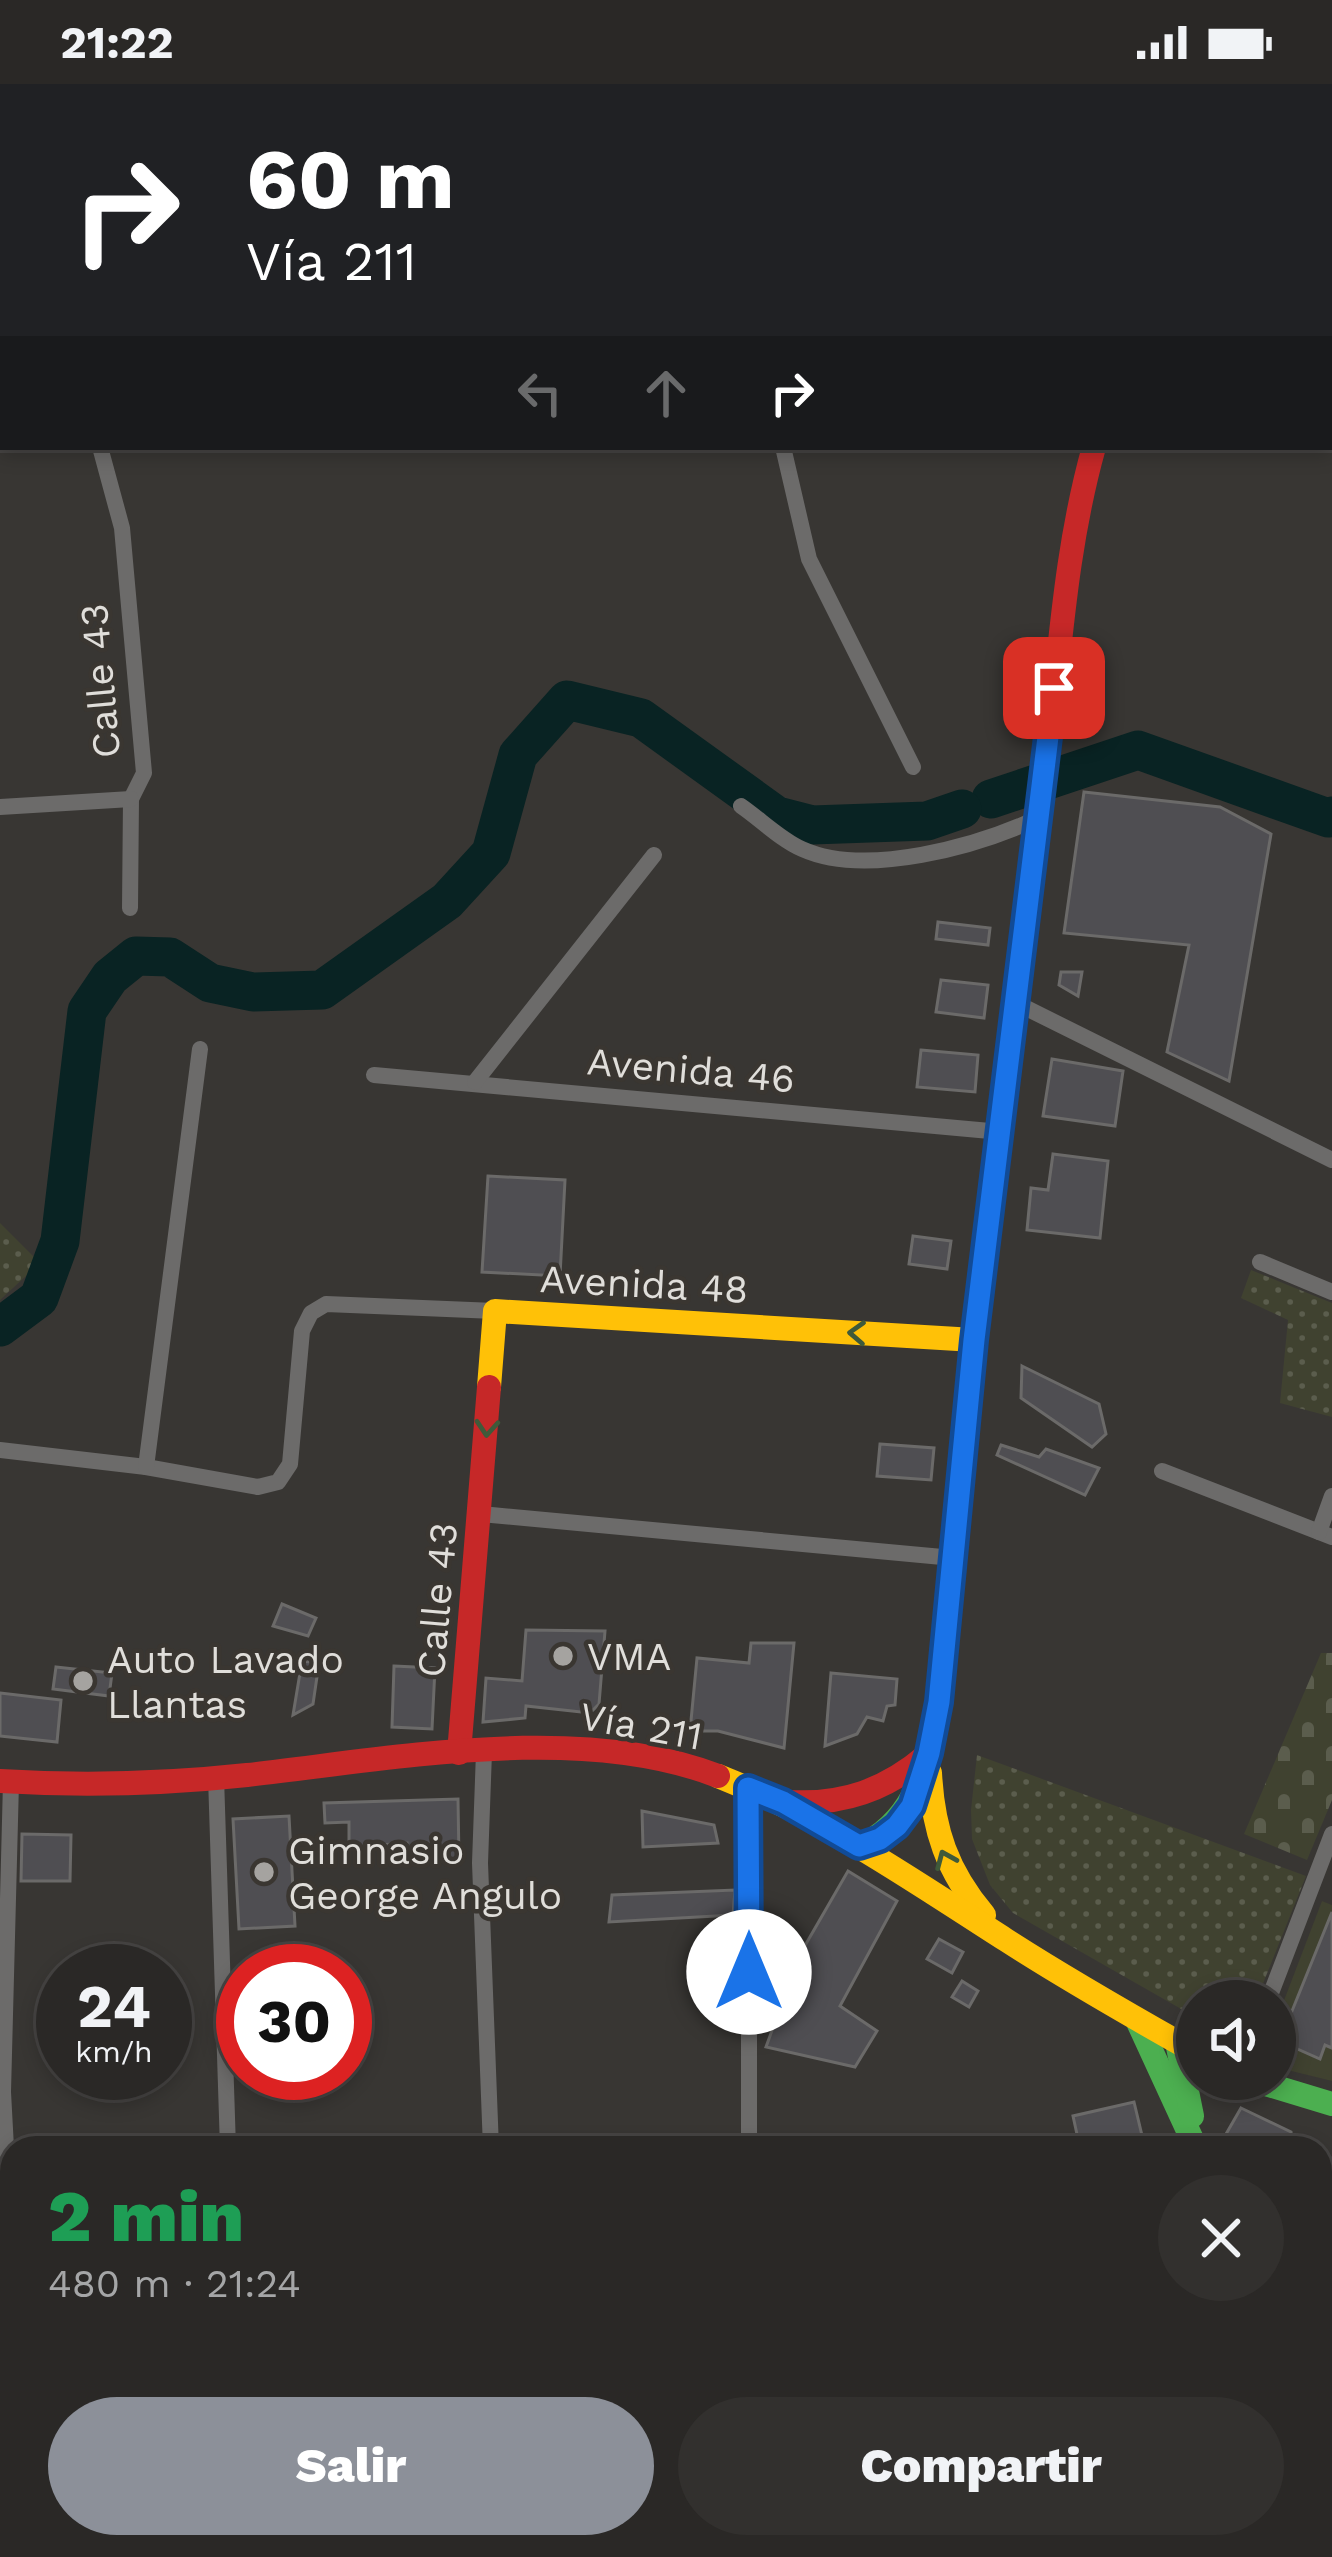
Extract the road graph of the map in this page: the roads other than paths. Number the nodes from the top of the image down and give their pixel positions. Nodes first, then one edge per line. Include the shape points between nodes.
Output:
1 (101, 450) edge
2 (784, 450) edge
3 (1093, 450) edge
4 (913, 767) dead end
5 (131, 799) junction
6 (741, 806) dead end
7 (0, 807) edge
8 (1039, 810) junction
9 (653, 855) dead end
10 (130, 908) dead end
11 (1016, 1003) junction
12 (200, 1049) dead end
13 (374, 1075) dead end
14 (475, 1082) junction
15 (1001, 1132) junction
16 (1332, 1160) edge
17 (1260, 1262) dead end
18 (1332, 1292) edge
19 (495, 1311) junction
20 (974, 1340) junction
21 (0, 1450) edge
22 (146, 1467) junction
23 (1162, 1471) dead end
24 (1332, 1496) edge
25 (482, 1514) junction
26 (1325, 1534) edge
27 (953, 1558) junction
28 (471, 1752) junction
29 (929, 1753) junction
30 (216, 1778) junction
31 (6, 1782) edge
32 (748, 1788) junction
33 (783, 1802) junction
34 (1332, 1834) edge
35 (859, 1846) junction
36 (1010, 1943) junction
37 (1276, 1980) edge
38 (1137, 2019) junction
39 (1176, 2041) edge
40 (1296, 2093) edge
41 (1190, 2100) edge
42 (1332, 2104) edge
43 (5, 2136) edge
44 (228, 2136) edge
45 (490, 2136) edge
46 (749, 2136) edge
47 (1191, 2136) edge
48 (1194, 2136) edge

1 - 5 street, Calle 43 via 122,528 139,706 144,773
2 - 4 street via 809,559
3 - 8 main road via 1075,514
5 - 7 street
5 - 10 street, Calle 43
6 - 8 street via 802,849 845,860 908,857 1004,834
8 - 11 main road
9 - 14 street
11 - 15 main road
11 - 16 street
12 - 22 street
13 - 14 street, Avenida 46
14 - 15 street, Avenida 46
15 - 20 main road
17 - 18 street
20 -> 19 main road, Avenida 48
19 - 22 street, Avenida 48 via 326,1304 302,1331 290,1464 278,1482 258,1487
19 -> 25 main road, Calle 43
20 - 27 main road
21 - 22 street
23 - 26 street
24 - 26 street
25 - 27 street
25 - 28 main road, Calle 43
27 - 29 main road
28 - 30 main road, Vía 211
28 - 32 main road, Vía 211 via 600,1749
28 - 45 street, Calle 43
29 - 33 main road via 893,1782 851,1799
29 - 35 main road via 897,1826
36 -> 29 main road via 940,1855
30 - 31 main road, Vía 211
30 - 44 street
31 - 43 street
32 - 33 main road, Vía 211
32 - 46 street
33 - 35 main road, Vía 211
34 - 37 street
35 - 36 main road, Vía 211
36 - 38 main road, Vía 211
38 - 39 main road, Vía 211
38 - 47 main road
40 - 42 main road
41 - 48 main road

